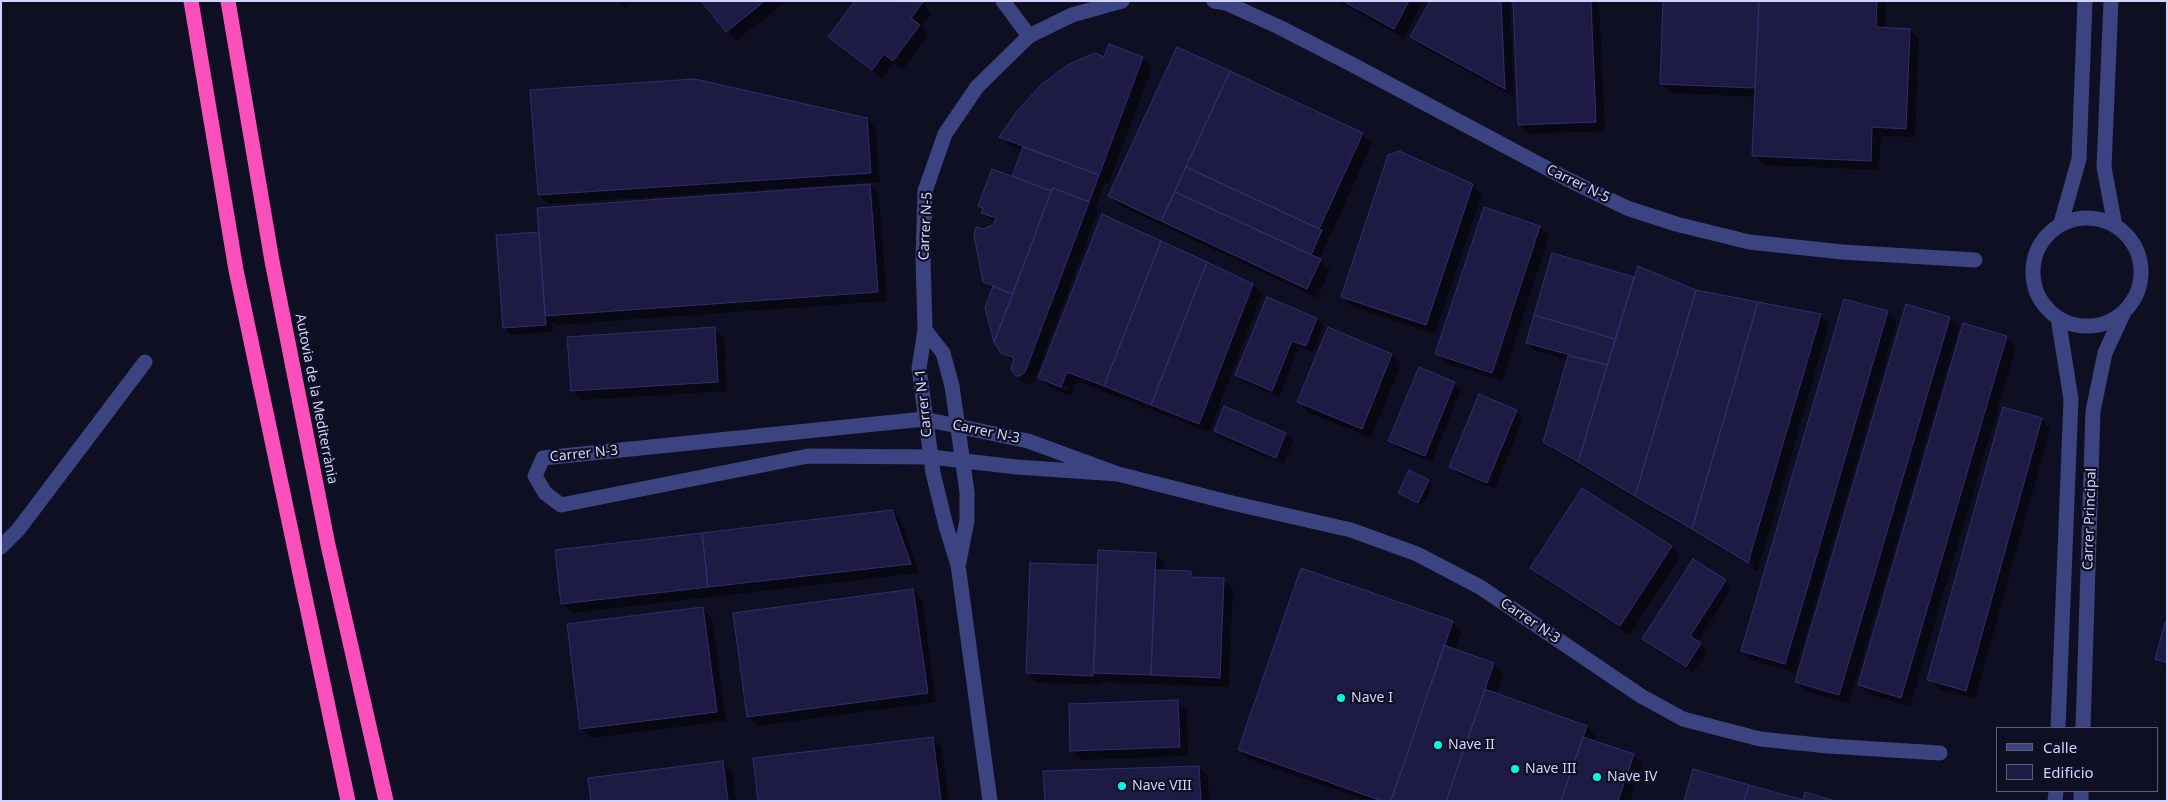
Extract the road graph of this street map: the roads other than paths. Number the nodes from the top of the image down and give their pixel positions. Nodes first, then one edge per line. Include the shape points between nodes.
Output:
1 (192, 1) edge
2 (228, 1) edge
3 (1003, 1) edge
4 (1122, 1) edge
5 (1214, 1) edge
6 (2085, 1) edge
7 (2111, 1) edge
8 (1029, 36) junction
9 (2062, 223) junction
10 (2115, 226) junction
11 (1975, 260) dead end
12 (2123, 314) junction
13 (2058, 318) junction
14 (925, 330) junction
15 (144, 362) dead end
16 (924, 419) junction
17 (958, 426) junction
18 (931, 457) junction
19 (962, 460) junction
20 (1118, 474) junction
21 (1, 548) edge
22 (958, 565) junction
23 (2058, 727) edge
24 (2083, 727) edge
25 (1940, 753) dead end
26 (348, 801) edge
27 (386, 801) edge
28 (990, 801) edge

1 - 26 highway via 238,280
2 - 27 highway, Autovia de la Mediterrània via 272,261 328,545
3 - 8 street
4 - 8 street, Carrer N-5 via 1072,15
5 - 11 street, Carrer N-5 via 1226,3 1279,27 1626,208 1749,242 1842,252
6 - 9 street via 2079,159
7 - 10 street via 2104,167
8 - 14 street, Carrer N-5 via 977,87 945,134 925,191
9 - 10 street via 2085,218 2099,219
9 - 13 street via 2042,240 2033,259 2032,282 2046,309
10 - 12 street via 2133,244 2140,262 2141,280 2136,296
12 - 13 street via 2111,322 2089,327
12 - 24 street, Carrer Principal via 2105,354 2094,411
13 - 23 street, Carrer Principal via 2071,399
14 - 16 street, Carrer N-1 via 919,368
14 - 17 street, Carrer N-1 via 943,353
15 - 21 street
16 - 17 street, Carrer N-3
16 - 18 street, Carrer N-1
16 - 18 street, Carrer N-3 via 543,458 535,476 545,493 561,505 808,456
17 - 19 street, Carrer N-1
17 - 20 street, Carrer N-3 via 1028,441
18 - 19 street, Carrer N-3
18 - 22 street, Carrer N-1
19 - 20 street, Carrer N-3
19 - 22 street, Carrer N-1 via 967,520
20 - 25 street, Carrer N-3 via 1351,530 1417,554 1480,587 1641,696 1683,719 1760,739
22 - 28 street, Carrer N-1

